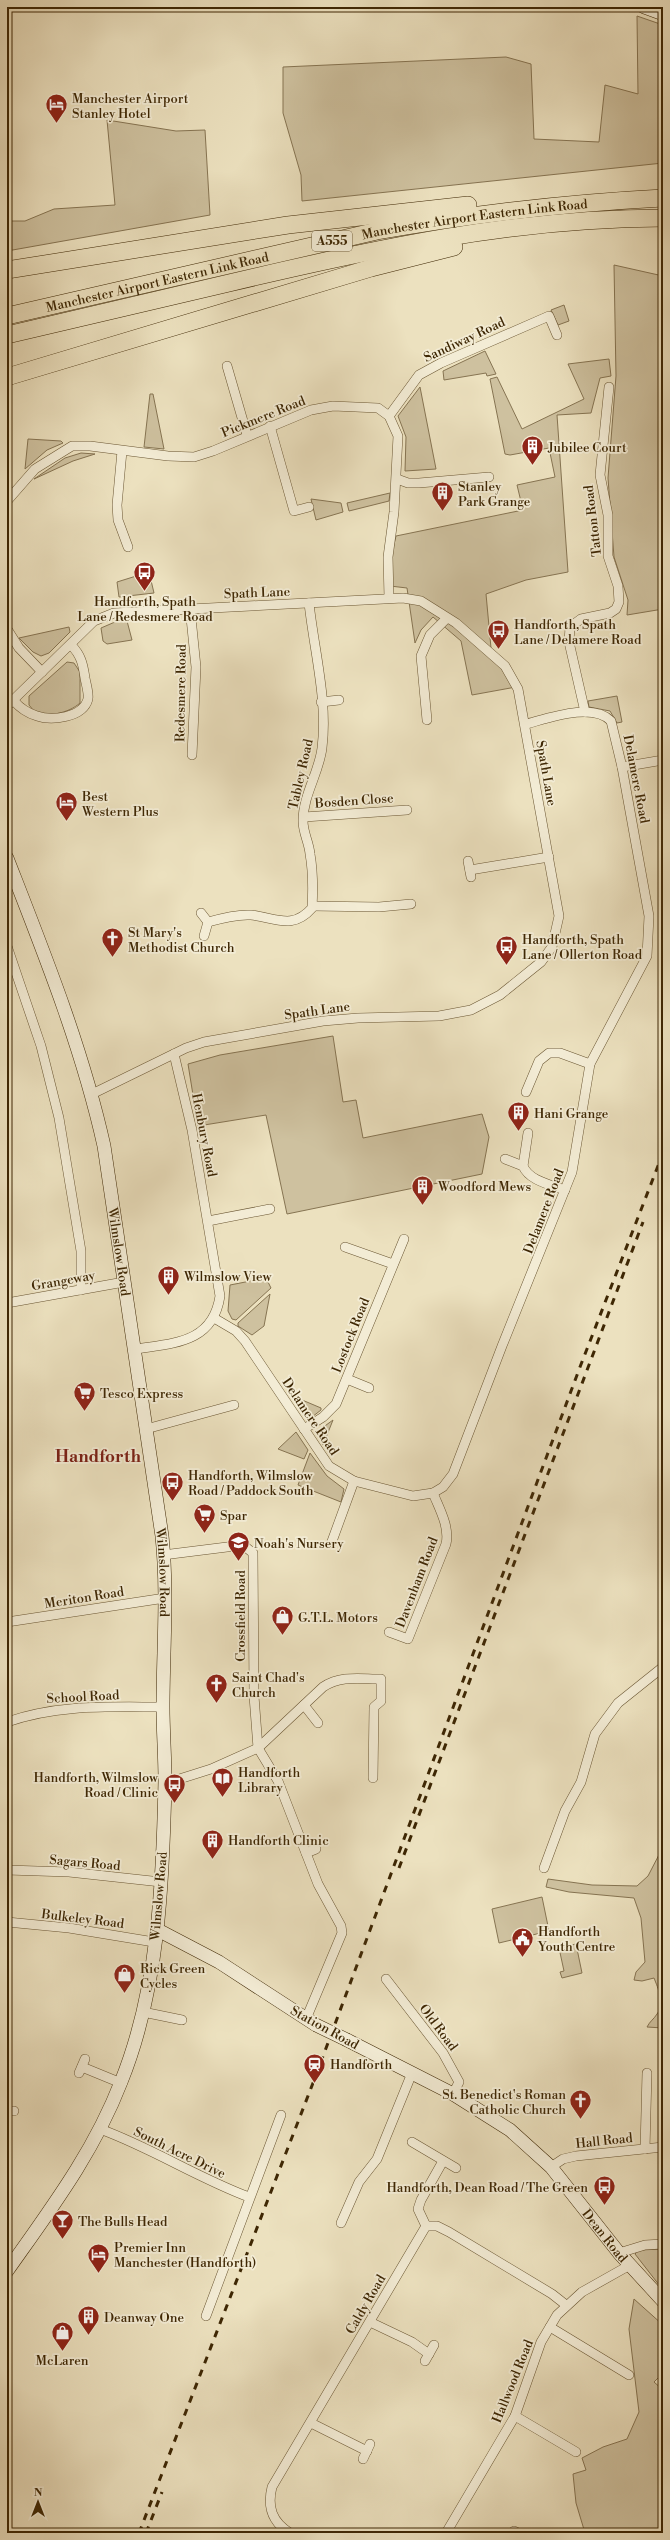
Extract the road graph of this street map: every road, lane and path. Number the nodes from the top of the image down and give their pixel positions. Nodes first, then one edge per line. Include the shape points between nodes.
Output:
1 (644, 7) edge
2 (663, 14) edge
3 (663, 197) edge
4 (634, 218) junction
5 (663, 218) edge
6 (7, 270) edge
7 (7, 316) edge
8 (7, 334) edge
9 (557, 334) dead end
10 (227, 366) dead end
11 (7, 377) edge
12 (609, 387) dead end
13 (389, 416) junction
14 (270, 426) junction
15 (247, 435) junction
16 (122, 451) junction
17 (489, 477) dead end
18 (397, 479) junction
19 (7, 500) edge
20 (309, 506) dead end
21 (128, 547) dead end
22 (389, 598) junction
23 (309, 603) junction
24 (190, 608) junction
25 (446, 619) junction
26 (7, 629) edge
27 (71, 645) junction
28 (42, 672) junction
29 (339, 700) dead end
30 (321, 702) junction
31 (10, 703) edge
32 (585, 712) junction
33 (427, 720) dead end
34 (526, 724) junction
35 (192, 755) dead end
36 (663, 760) edge
37 (622, 767) junction
38 (407, 810) dead end
39 (304, 817) junction
40 (550, 857) junction
41 (7, 858) edge
42 (470, 869) dead end
43 (411, 904) dead end
44 (312, 906) junction
45 (201, 913) dead end
46 (208, 922) junction
47 (204, 936) dead end
48 (7, 946) edge
49 (174, 1054) junction
50 (590, 1064) junction
51 (526, 1092) dead end
52 (92, 1094) junction
53 (528, 1133) dead end
54 (505, 1159) dead end
55 (523, 1166) junction
56 (565, 1190) junction
57 (270, 1209) dead end
58 (208, 1221) junction
59 (404, 1239) dead end
60 (345, 1246) dead end
61 (392, 1264) junction
62 (124, 1282) junction
63 (81, 1290) junction
64 (7, 1303) edge
65 (214, 1318) junction
66 (136, 1349) junction
67 (347, 1379) junction
68 (369, 1388) dead end
69 (234, 1405) dead end
70 (146, 1429) junction
71 (304, 1429) junction
72 (354, 1481) junction
73 (433, 1493) junction
74 (331, 1544) dead end
75 (163, 1555) junction
76 (165, 1598) junction
77 (7, 1622) edge
78 (390, 1632) dead end
79 (663, 1667) edge
80 (304, 1705) junction
81 (163, 1707) junction
82 (7, 1722) edge
83 (318, 1723) dead end
84 (258, 1748) junction
85 (373, 1778) dead end
86 (165, 1780) junction
87 (316, 1848) dead end
88 (306, 1853) junction
89 (544, 1868) dead end
90 (7, 1870) edge
91 (161, 1882) junction
92 (7, 1922) edge
93 (155, 1936) junction
94 (386, 1979) dead end
95 (143, 2012) junction
96 (182, 2020) dead end
97 (311, 2022) junction
98 (82, 2066) dead end
99 (412, 2073) junction
100 (647, 2074) dead end
101 (121, 2083) junction
102 (453, 2094) junction
103 (281, 2115) dead end
104 (100, 2130) junction
105 (412, 2142) dead end
106 (663, 2148) edge
107 (645, 2149) junction
108 (443, 2161) junction
109 (551, 2167) junction
110 (456, 2168) dead end
111 (249, 2197) junction
112 (341, 2224) dead end
113 (426, 2226) junction
114 (663, 2244) edge
115 (620, 2253) junction
116 (630, 2265) junction
117 (7, 2271) edge
118 (663, 2301) edge
119 (566, 2305) junction
120 (206, 2316) dead end
121 (370, 2322) junction
122 (550, 2327) junction
123 (434, 2345) dead end
124 (629, 2375) dead end
125 (515, 2416) junction
126 (311, 2423) junction
127 (367, 2451) dead end
128 (576, 2452) dead end
129 (287, 2532) edge
130 (446, 2533) edge

1 - 2 main road
3 - 6 highway, A555 via 615,194 412,210 288,225
3 - 7 highway, Manchester Airport Eastern Link Road / A555 via 584,202 435,220
4 - 5 highway, Manchester Airport Eastern Link Road / A555
4 - 8 highway, Manchester Airport Eastern Link Road / A555 via 534,225 381,249
4 - 11 highway, A555 via 460,245 415,256
9 - 13 street, Sandiway Road via 548,316 441,363 420,375
10 - 15 street
12 - 32 street, Tatton Road via 600,475 608,515 608,556 618,586 619,602 616,609 610,613 581,619 570,627 569,642
13 - 14 street, Pickmere Road via 378,408 323,407 291,416
13 - 18 street via 398,436
14 - 15 street, Pickmere Road
14 - 20 street via 294,511
15 - 16 street, Pickmere Road via 194,457
16 - 19 street, Pickmere Road via 72,446 35,469
16 - 21 street via 117,504 118,520
17 - 18 street via 419,483
18 - 22 street via 388,557
22 - 23 street, Spath Lane
22 - 25 street, Spath Lane via 421,601
23 - 24 street, Spath Lane
23 - 30 street, Tabley Road
24 - 27 street, Spath Lane via 114,613 94,620
24 - 35 street, Redesmere Road via 196,674
25 - 33 street via 430,635 421,656
25 - 34 street, Spath Lane via 456,623 505,666 518,689
26 - 28 street via 19,648
27 - 28 street, Spath Lane
27 - 31 street via 80,654 82,662 88,697 83,708 75,714 46,718 31,714
28 - 31 street, Spath Lane
29 - 30 street
30 - 39 street, Tabley Road via 322,748 308,791
32 - 34 street, Delamere Road
32 - 37 street, Delamere Road via 600,714 611,721
34 - 40 street, Spath Lane
36 - 37 street
37 - 50 street, Delamere Road via 649,916 649,940 647,956
38 - 39 street, Bosden Close
39 - 44 street, Tabley Road via 303,829 310,855
40 - 42 street
40 - 49 street, Spath Lane via 559,916 552,947 529,973 490,1002 457,1014 358,1018 254,1032 204,1042
41 - 52 main road, Wilmslow Road via 68,1020
43 - 44 street via 379,907
44 - 46 street via 305,917 296,920 239,916
45 - 46 street
46 - 47 street
48 - 63 street via 41,1046 59,1118 81,1251
49 - 52 street, Spath Lane
49 - 58 street, Henbury Road via 192,1130
50 - 51 street via 560,1053 549,1052 539,1061
50 - 56 street, Delamere Road via 576,1157
52 - 62 main road, Wilmslow Road via 109,1172
53 - 55 street
54 - 55 street
55 - 56 street via 530,1176
56 - 73 street, Delamere Road via 453,1474 443,1487
57 - 58 street
58 - 65 street, Henbury Road via 220,1290
59 - 61 street, Lostock Road
60 - 61 street
61 - 67 street, Lostock Road
62 - 63 street, Grangeway
62 - 66 main road, Wilmslow Road
63 - 64 street, Grangeway
65 - 66 street via 204,1329 180,1342
65 - 71 street, Delamere Road via 236,1331 245,1341
66 - 70 main road, Wilmslow Road
67 - 68 street
67 - 71 street, Lostock Road via 336,1404 323,1417
69 - 70 street
70 - 75 main road, Wilmslow Road
71 - 72 street, Delamere Road via 329,1466
72 - 73 street, Delamere Road via 400,1495
72 - 74 street
73 - 78 street, Davenham Road via 446,1528 446,1544 408,1639
75 - 76 main road, Wilmslow Road
75 - 84 street, Crossfield Road via 243,1545 253,1553 254,1696
76 - 77 street, Meriton Road
76 - 81 main road, Wilmslow Road
79 - 89 street via 618,1703 595,1734 581,1782 565,1810
80 - 83 street
80 - 84 street
80 - 85 street via 333,1680 381,1679 380,1700 374,1707
81 - 82 street, School Road via 62,1708
81 - 86 main road, Wilmslow Road
84 - 86 street via 211,1769 173,1781
84 - 88 street via 278,1781
86 - 91 main road, Wilmslow Road
87 - 88 street
88 - 97 street via 342,1933
90 - 91 street, Sagars Road via 69,1872
91 - 93 main road, Wilmslow Road
92 - 93 street, Bulkeley Road
93 - 95 main road, Wilmslow Road
93 - 97 main road, Station Road via 220,1962
94 - 102 street, Old Road via 451,2065 459,2082
95 - 96 street
95 - 101 main road, Wilmslow Road
97 - 99 main road, Station Road, bridge
98 - 101 street
99 - 102 main road, Station Road
99 - 112 street via 377,2159 359,2182
100 - 107 street
101 - 104 main road, Wilmslow Road
102 - 109 main road, Station Road via 504,2126
103 - 111 street
104 - 111 street, South Acre Drive via 129,2140 214,2184
104 - 117 main road, Wilmslow Road via 68,2185
105 - 108 street
106 - 107 street, Hall Road
107 - 109 street, Hall Road via 576,2156 563,2159
108 - 110 street
108 - 113 street via 418,2209
109 - 115 main road, Dean Road
111 - 120 street
113 - 119 street via 437,2226 449,2232
113 - 121 street, Caldy Road via 416,2239
114 - 115 street via 644,2245
115 - 116 main road, Dean Road
116 - 118 main road, Dean Road
116 - 119 street, Hallwood Road via 582,2292
119 - 122 street, Hallwood Road
121 - 123 street via 412,2342 427,2357
121 - 126 street, Caldy Road
122 - 124 street
122 - 125 street, Hallwood Road via 541,2342
125 - 128 street
125 - 130 street, Hallwood Road
126 - 127 street
126 - 129 street, Caldy Road via 282,2467 270,2497 272,2514

